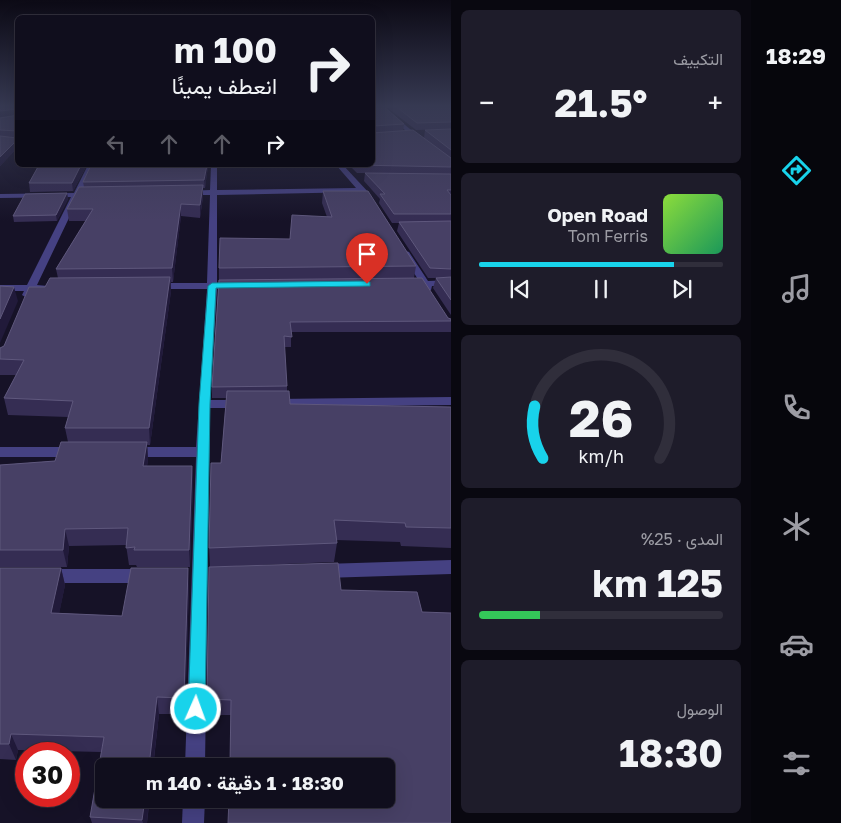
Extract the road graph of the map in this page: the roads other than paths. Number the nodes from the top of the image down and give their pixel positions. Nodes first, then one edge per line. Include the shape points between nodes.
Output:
1 (90, 167) edge
2 (214, 167) edge
3 (341, 167) edge
4 (350, 177) junction
5 (366, 177) edge
6 (362, 190) junction
7 (214, 192) junction
8 (174, 193) edge
9 (95, 195) edge
10 (0, 196) edge
11 (75, 196) junction
12 (371, 200) edge
13 (399, 243) edge
14 (396, 284) edge
15 (425, 284) junction
16 (451, 284) edge
17 (231, 285) edge
18 (212, 286) junction
19 (145, 287) edge
20 (0, 288) edge
21 (30, 288) junction
22 (59, 288) edge
23 (435, 300) edge
24 (23, 306) edge
25 (451, 401) edge
26 (204, 404) junction
27 (0, 452) edge
28 (88, 452) edge
29 (117, 452) edge
30 (204, 452) junction
31 (451, 567) edge
32 (306, 572) edge
33 (220, 575) edge
34 (29, 576) edge
35 (162, 576) edge
36 (181, 576) edge
37 (200, 576) junction
38 (195, 758) edge
39 (194, 808) edge
40 (193, 823) edge

1 - 11 street
2 - 7 street
3 - 4 street
4 - 5 street
4 - 6 street
6 - 7 street
6 - 12 street
7 - 8 street
7 - 18 street
9 - 11 street
10 - 11 street
11 - 21 street
13 - 15 street
14 - 15 street
15 - 16 street
15 - 23 street
17 - 18 street
18 - 19 street
18 - 26 street
20 - 21 street
21 - 22 street
21 - 24 street
25 - 26 street
26 - 30 street
27 - 28 street
29 - 30 street
30 - 37 street
31 - 32 street
33 - 37 street
34 - 35 street
36 - 37 street
37 - 38 street
39 - 40 street

